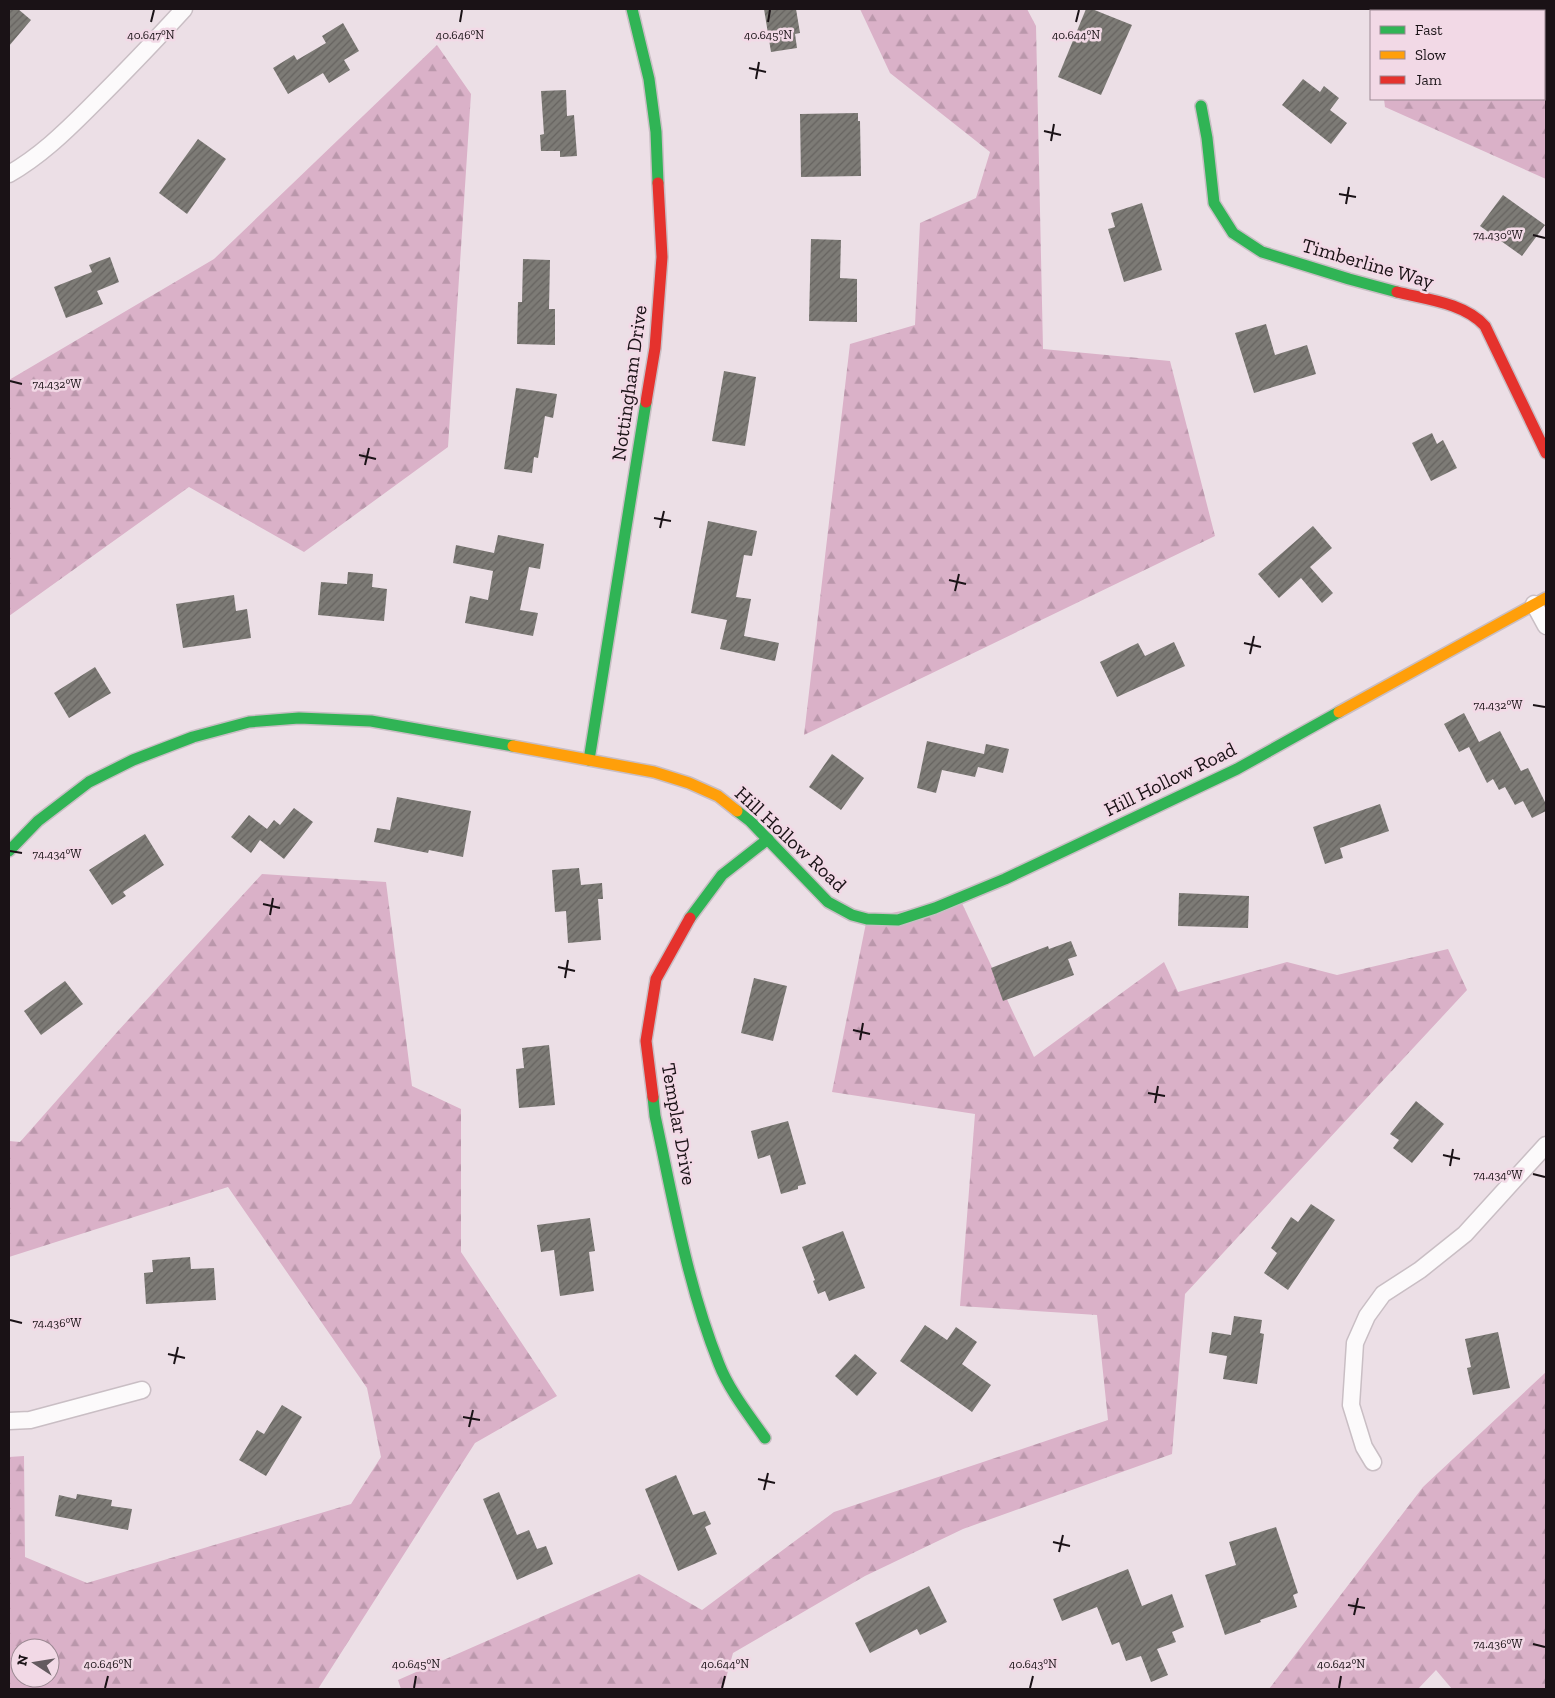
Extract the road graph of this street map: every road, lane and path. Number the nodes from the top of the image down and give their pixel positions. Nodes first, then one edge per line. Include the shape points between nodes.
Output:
1 (184, 9) edge
2 (632, 9) edge
3 (1200, 106) dead end
4 (9, 174) edge
5 (1546, 453) edge
6 (1540, 601) edge
7 (1546, 626) edge
8 (589, 760) junction
9 (768, 839) junction
10 (9, 851) edge
11 (1546, 1145) edge
12 (142, 1390) dead end
13 (9, 1421) edge
14 (765, 1438) dead end
15 (1373, 1462) dead end

1 - 4 street via 71,126 29,162
2 - 8 street, Nottingham Drive via 649,79 656,132 662,257 655,348
3 - 5 street, Timberline Way via 1214,203 1233,233 1262,252 1463,309 1479,319 1486,326
6 - 7 street
6 - 9 street, Hill Hollow Road via 1236,769 1005,879 898,920 867,919 828,902
8 - 9 street, Hill Hollow Road via 654,772 690,783 718,796 750,820
8 - 10 street, Hill Hollow Road via 371,721 299,718 249,722 193,737 132,760 89,782 38,820
9 - 14 street, Templar Drive via 722,875 691,916 656,979 646,1042 655,1116 691,1280 719,1365
11 - 15 street via 1465,1234 1383,1294 1367,1316 1355,1344 1351,1405 1364,1447
12 - 13 street via 30,1420

